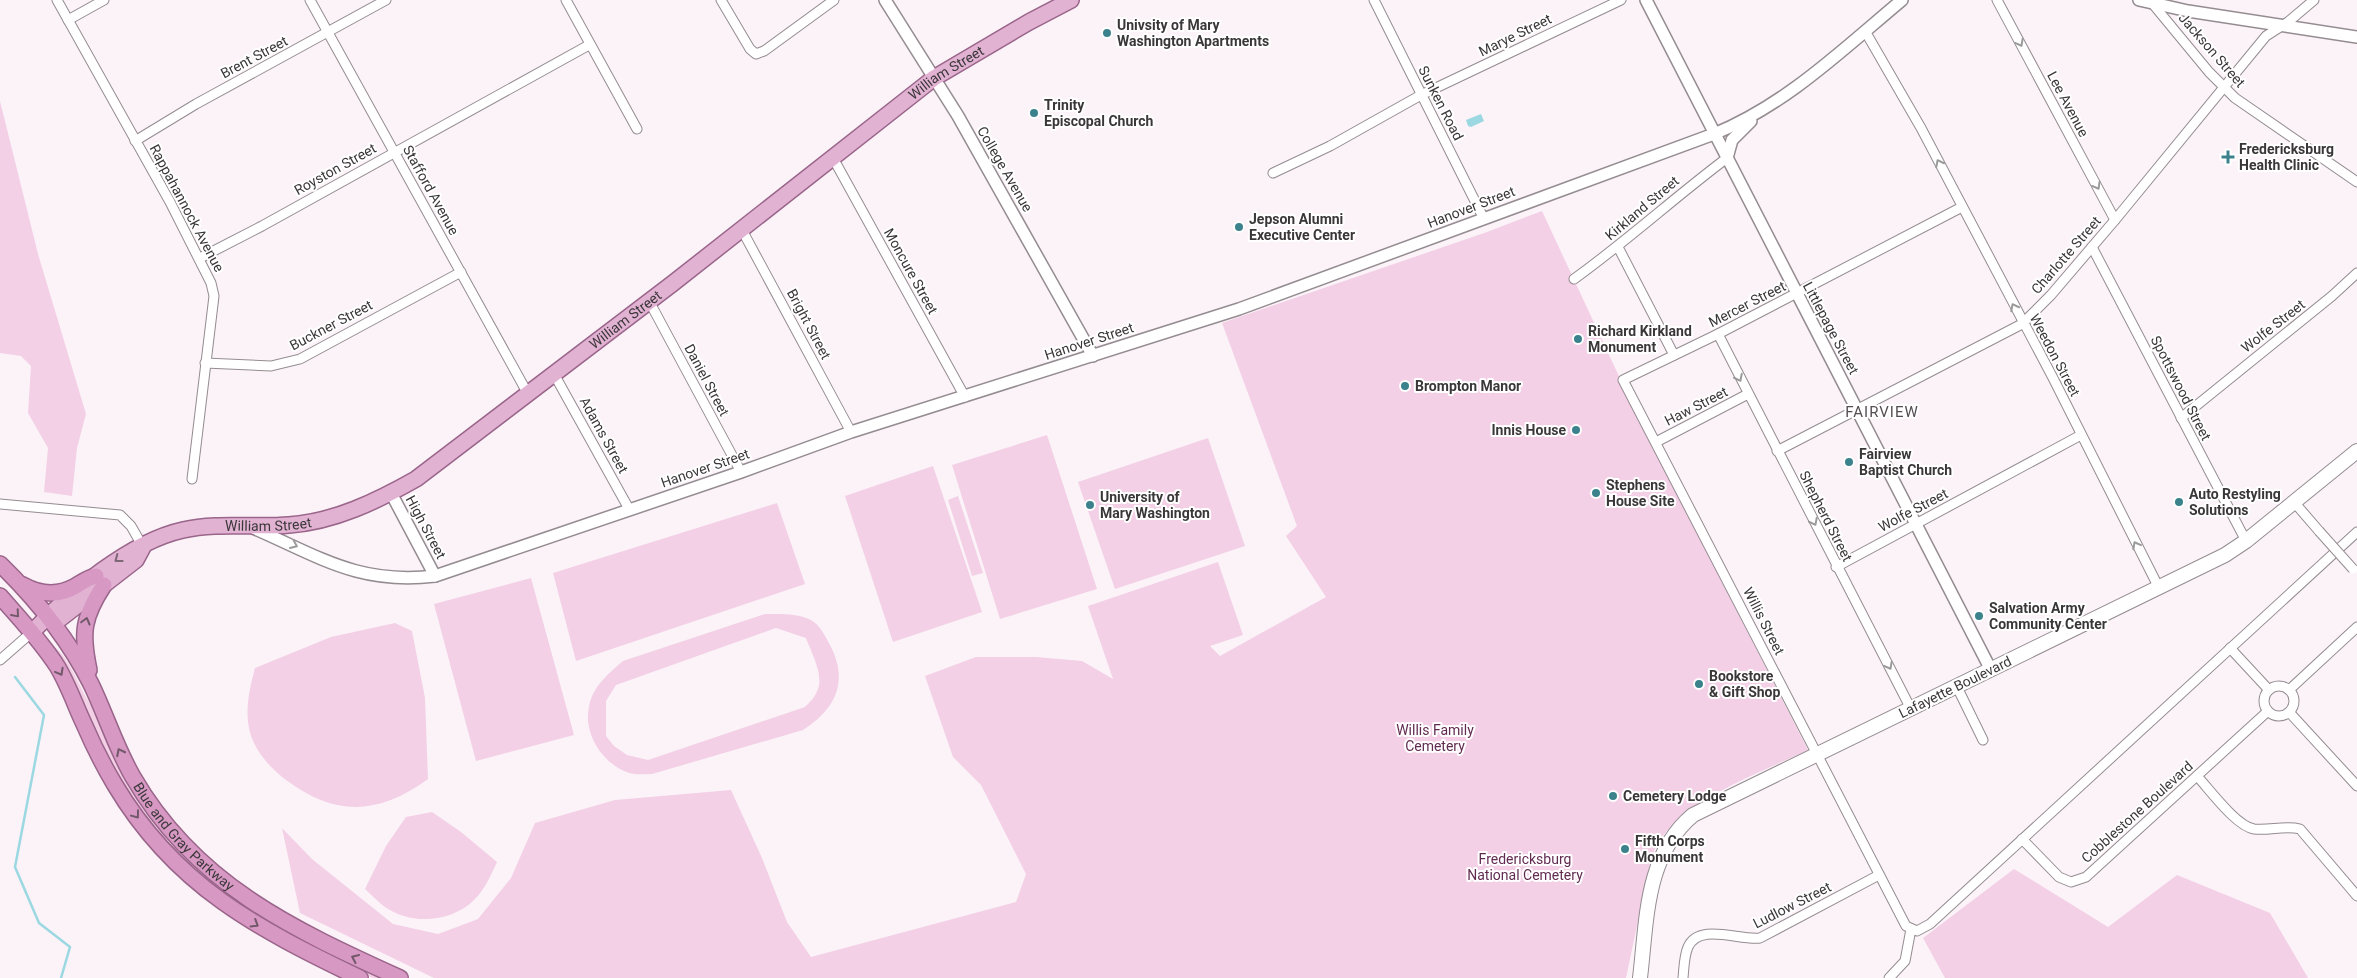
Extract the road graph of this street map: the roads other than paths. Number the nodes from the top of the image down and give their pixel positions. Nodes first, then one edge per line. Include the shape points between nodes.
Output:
1 (57, 0) edge
2 (104, 0) edge
3 (310, 0) edge
4 (386, 0) edge
5 (566, 0) edge
6 (722, 0) edge
7 (834, 0) edge
8 (886, 0) edge
9 (1071, 0) edge
10 (1374, 0) edge
11 (1621, 0) edge
12 (1646, 0) edge
13 (1902, 0) edge
14 (1997, 0) edge
15 (2139, 0) edge
16 (2314, 0) edge
17 (2151, 2) edge
18 (68, 20) junction
19 (2281, 26) junction
20 (1865, 31) junction
21 (328, 32) junction
22 (2357, 38) edge
23 (589, 45) junction
24 (934, 78) junction
25 (2224, 88) junction
26 (1422, 95) junction
27 (1761, 112) junction
28 (637, 130) dead end
29 (1714, 134) junction
30 (135, 140) junction
31 (394, 152) junction
32 (833, 158) junction
33 (1727, 158) junction
34 (1273, 173) dead end
35 (2357, 182) edge
36 (1962, 207) junction
37 (1484, 219) junction
38 (2115, 220) junction
39 (742, 230) junction
40 (1618, 247) junction
41 (2092, 247) junction
42 (200, 258) junction
43 (461, 272) junction
44 (2357, 273) edge
45 (1574, 279) dead end
46 (1796, 294) junction
47 (649, 301) junction
48 (2022, 324) junction
49 (1718, 334) junction
50 (1674, 355) junction
51 (1093, 356) junction
52 (205, 363) junction
53 (554, 374) junction
54 (1623, 380) joint
55 (528, 394) junction
56 (1748, 394) junction
57 (965, 397) junction
58 (1857, 410) junction
59 (2181, 418) junction
60 (852, 432) junction
61 (2081, 435) junction
62 (1656, 442) junction
63 (1777, 451) junction
64 (2357, 451) edge
65 (741, 472) junction
66 (192, 479) dead end
67 (391, 493) junction
68 (2294, 502) junction
69 (0, 504) edge
70 (629, 510) junction
71 (1916, 524) junction
72 (249, 526) junction
73 (2357, 532) edge
74 (2246, 542) junction
75 (143, 547) junction
76 (0, 564) edge
77 (1836, 567) junction
78 (2355, 571) edge
79 (435, 576) junction
80 (100, 581) junction
81 (17, 582) junction
82 (2159, 588) junction
83 (0, 596) edge
84 (50, 620) junction
85 (2357, 627) edge
86 (32, 632) junction
87 (2230, 648) junction
88 (0, 660) edge
89 (1991, 670) junction
90 (92, 686) junction
91 (1957, 687) junction
92 (2269, 690) junction
93 (2289, 690) junction
94 (1912, 709) junction
95 (2268, 711) junction
96 (2289, 712) junction
97 (1983, 740) dead end
98 (1818, 754) junction
99 (2197, 776) junction
100 (2357, 786) edge
101 (2022, 838) junction
102 (1879, 875) junction
103 (2357, 896) edge
104 (1911, 930) junction
105 (360, 978) edge
106 (400, 978) edge
107 (1640, 978) edge
108 (1682, 978) edge
109 (1889, 978) edge

1 - 18 street, Rappahannock Avenue
2 - 18 street
3 - 21 street, Stafford Avenue
4 - 21 street, Brent Street
5 - 23 street
6 - 7 street via 753,52 759,53
8 - 24 street, College Avenue
9 - 24 main road, William Street
10 - 26 street, Sunken Road
11 - 26 street, Marye Street
12 - 29 street, Littlepage Street
13 - 20 street, Hanover Street
14 -> 38 street, Lee Avenue
15 - 17 street
16 - 19 street, Charlotte Street
17 - 19 street
17 - 25 street, Jackson Street
18 - 30 street, Rappahannock Avenue
19 - 22 street
19 - 25 street, Charlotte Street via 2266,36
20 - 27 street, Hanover Street
36 -> 20 street, Weedon Street
21 - 30 street, Brent Street
21 - 31 street, Stafford Avenue
23 - 28 street
23 - 31 street, Royston Street
24 - 32 main road, William Street
24 - 51 street, College Avenue
25 - 35 street, Jackson Street via 2266,121
25 - 38 street, Charlotte Street
26 - 34 street, Marye Street via 1330,146
26 - 37 street, Sunken Road
27 - 29 street, Hanover Street
27 - 33 street via 1732,140
29 - 33 street, Littlepage Street
29 - 37 street, Hanover Street
30 - 42 street, Rappahannock Avenue
31 - 42 street, Royston Street
31 - 43 street, Stafford Avenue
32 - 39 main road, William Street
32 - 57 street, Moncure Street
33 - 40 street, Kirkland Street
33 - 46 street, Littlepage Street
36 - 46 street, Mercer Street
48 -> 36 street, Weedon Street
37 - 51 street, Hanover Street via 1261,301
38 - 41 street, Charlotte Street
39 - 47 main road, William Street
39 - 60 street, Bright Street
40 - 45 street, Kirkland Street
40 - 50 street
41 - 48 street, Charlotte Street
41 - 59 street, Spottswood Street
42 - 52 street, Rappahannock Avenue via 214,296
43 - 52 street, Buckner Street via 300,359 271,366
43 - 55 street, Stafford Avenue
44 - 59 street, Wolfe Street
46 - 49 street, Mercer Street
46 - 58 street, Littlepage Street
47 - 53 main road, William Street
47 - 65 street, Daniel Street
48 - 58 street, Charlotte Street
48 - 61 street, Weedon Street
49 - 50 street, Mercer Street
49 -> 56 street, Shepherd Street
50 - 54 street, Mercer Street
51 - 57 street, Hanover Street
52 - 66 street, Rappahannock Avenue
53 - 55 main road, William Street
53 - 70 street, Adams Street
54 - 62 street, Willis Street
55 - 67 main road, William Street via 441,461
56 - 62 street, Haw Street
56 - 63 street, Shepherd Street
57 - 60 street, Hanover Street
58 - 63 street, Charlotte Street
58 - 71 street, Littlepage Street
59 - 74 street, Spottswood Street
60 - 65 street, Hanover Street
61 - 71 street, Wolfe Street
82 -> 61 street, Weedon Street
62 - 98 street, Willis Street
63 -> 77 street, Shepherd Street
64 - 68 main road, Lafayette Boulevard
65 - 70 street, Hanover Street
67 - 72 main road, William Street via 321,519 290,525
67 - 79 street, High Street
68 - 74 main road, Lafayette Boulevard
68 - 78 street, bridge
69 - 75 street via 120,515 129,523
70 - 79 street, Hanover Street
71 - 77 street, Wolfe Street
71 - 89 street, Littlepage Street
72 - 75 main road, William Street via 202,526 164,536
72 -> 79 street, Hanover Street via 359,573 397,578
73 - 87 street
74 - 82 main road, Lafayette Boulevard
75 - 80 main road, William Street via 136,560
76 - 81 highway
77 -> 94 street, Shepherd Street
80 - 81 highway via 90,577 55,594 36,591
80 - 84 main road, William Street
90 -> 80 highway via 84,649 84,630
81 - 84 highway
82 - 89 main road, Lafayette Boulevard
83 -> 86 highway
84 - 86 main road, William Street
84 - 90 highway, Blue and Gray Parkway
85 - 93 street
86 - 88 street
86 -> 105 highway, Blue and Gray Parkway via 57,666 99,758 116,787 184,871 272,934
87 - 92 street
87 - 101 street
89 - 91 main road, Lafayette Boulevard
106 -> 90 highway, Blue and Gray Parkway via 289,925 233,890 206,867 184,846 146,799 116,746
91 - 94 main road, Lafayette Boulevard
91 - 97 street
92 - 93 street via 2281,686
92 - 95 street via 2264,703
93 - 96 street via 2294,698
94 - 98 main road, Lafayette Boulevard
95 - 96 street via 2276,716
95 - 99 street, Cobblestone Boulevard
96 - 100 street
98 - 102 street, Willis Street
98 - 107 main road, Lafayette Boulevard via 1693,816 1672,836 1658,864
99 - 101 street, Cobblestone Boulevard via 2079,880 2071,882 2059,877
99 - 103 street via 2243,826 2255,829 2300,828
101 - 104 street via 1930,924
102 - 104 street, Willis Street via 1901,919
102 - 108 street, Ludlow Street via 1760,938 1714,934 1696,938 1687,949
104 - 109 street via 1905,961

